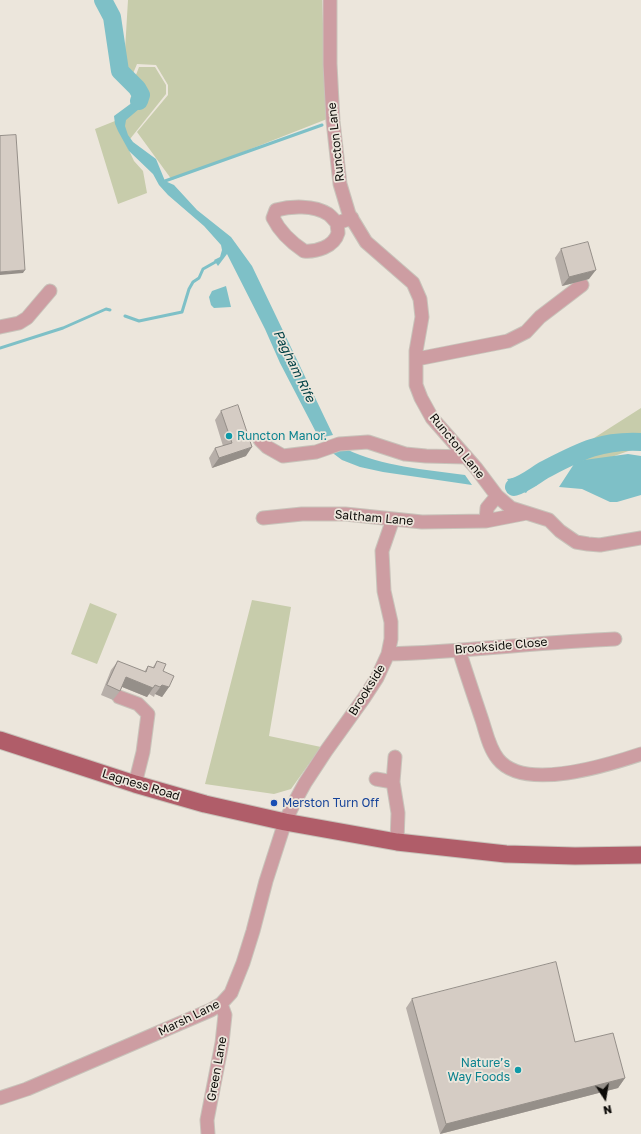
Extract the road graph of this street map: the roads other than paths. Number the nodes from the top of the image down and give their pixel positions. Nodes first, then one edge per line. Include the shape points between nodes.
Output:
1 (330, 0) edge
2 (352, 218) junction
3 (337, 223) junction
4 (582, 285) dead end
5 (50, 292) dead end
6 (0, 327) edge
7 (417, 359) junction
8 (260, 440) dead end
9 (466, 458) junction
10 (497, 496) junction
11 (530, 513) junction
12 (263, 518) dead end
13 (393, 519) junction
14 (486, 521) junction
15 (641, 538) edge
16 (615, 639) dead end
17 (459, 650) junction
18 (388, 654) junction
19 (119, 697) edge
20 (0, 740) edge
21 (641, 754) edge
22 (395, 757) dead end
23 (376, 780) dead end
24 (393, 782) junction
25 (135, 784) junction
26 (285, 822) junction
27 (396, 842) junction
28 (641, 855) edge
29 (221, 1004) junction
30 (0, 1098) edge
31 (208, 1134) edge

1 - 2 street, Runcton Lane via 333,121 340,184
2 - 3 street
2 - 7 street, Runcton Lane via 366,242 413,283 420,299 422,317
3 - 3 street via 328,214 305,208 276,210 273,218 292,243 304,252 321,250 333,241 338,233
4 - 7 street via 540,317 526,332 508,341
5 - 6 street via 27,318 19,323
7 - 9 street, Runcton Lane via 416,385 421,398 432,418
8 - 9 street via 283,456 316,452 339,444 368,442 405,454
9 - 10 street, Runcton Lane
10 - 11 street, Runcton Lane via 511,508
10 - 14 street via 487,508
11 - 14 street, Saltham Lane
11 - 15 street via 549,520 576,542 600,545
12 - 13 street, Saltham Lane via 302,514 345,514
13 - 14 street, Saltham Lane via 422,522
13 - 18 street, Brookside via 382,551 384,590 391,622
16 - 17 street, Brookside Close
17 - 18 street, Brookside Close
17 - 21 street via 489,743 498,759 509,769 522,774 545,776 592,768
18 - 26 street, Brookside via 377,678 305,783
19 - 25 street via 138,704 148,714
20 - 25 main road, Lagness Road
22 - 24 street
23 - 24 street
24 - 27 street via 398,813
25 - 26 main road, Lagness Road via 205,804
26 - 27 main road, Lagness Road
26 - 29 street, Marsh Lane via 243,963 231,993
27 - 28 main road, Lagness Road via 506,854
29 - 30 street, Marsh Lane via 27,1089
29 - 31 street, Green Lane via 225,1015 207,1120

